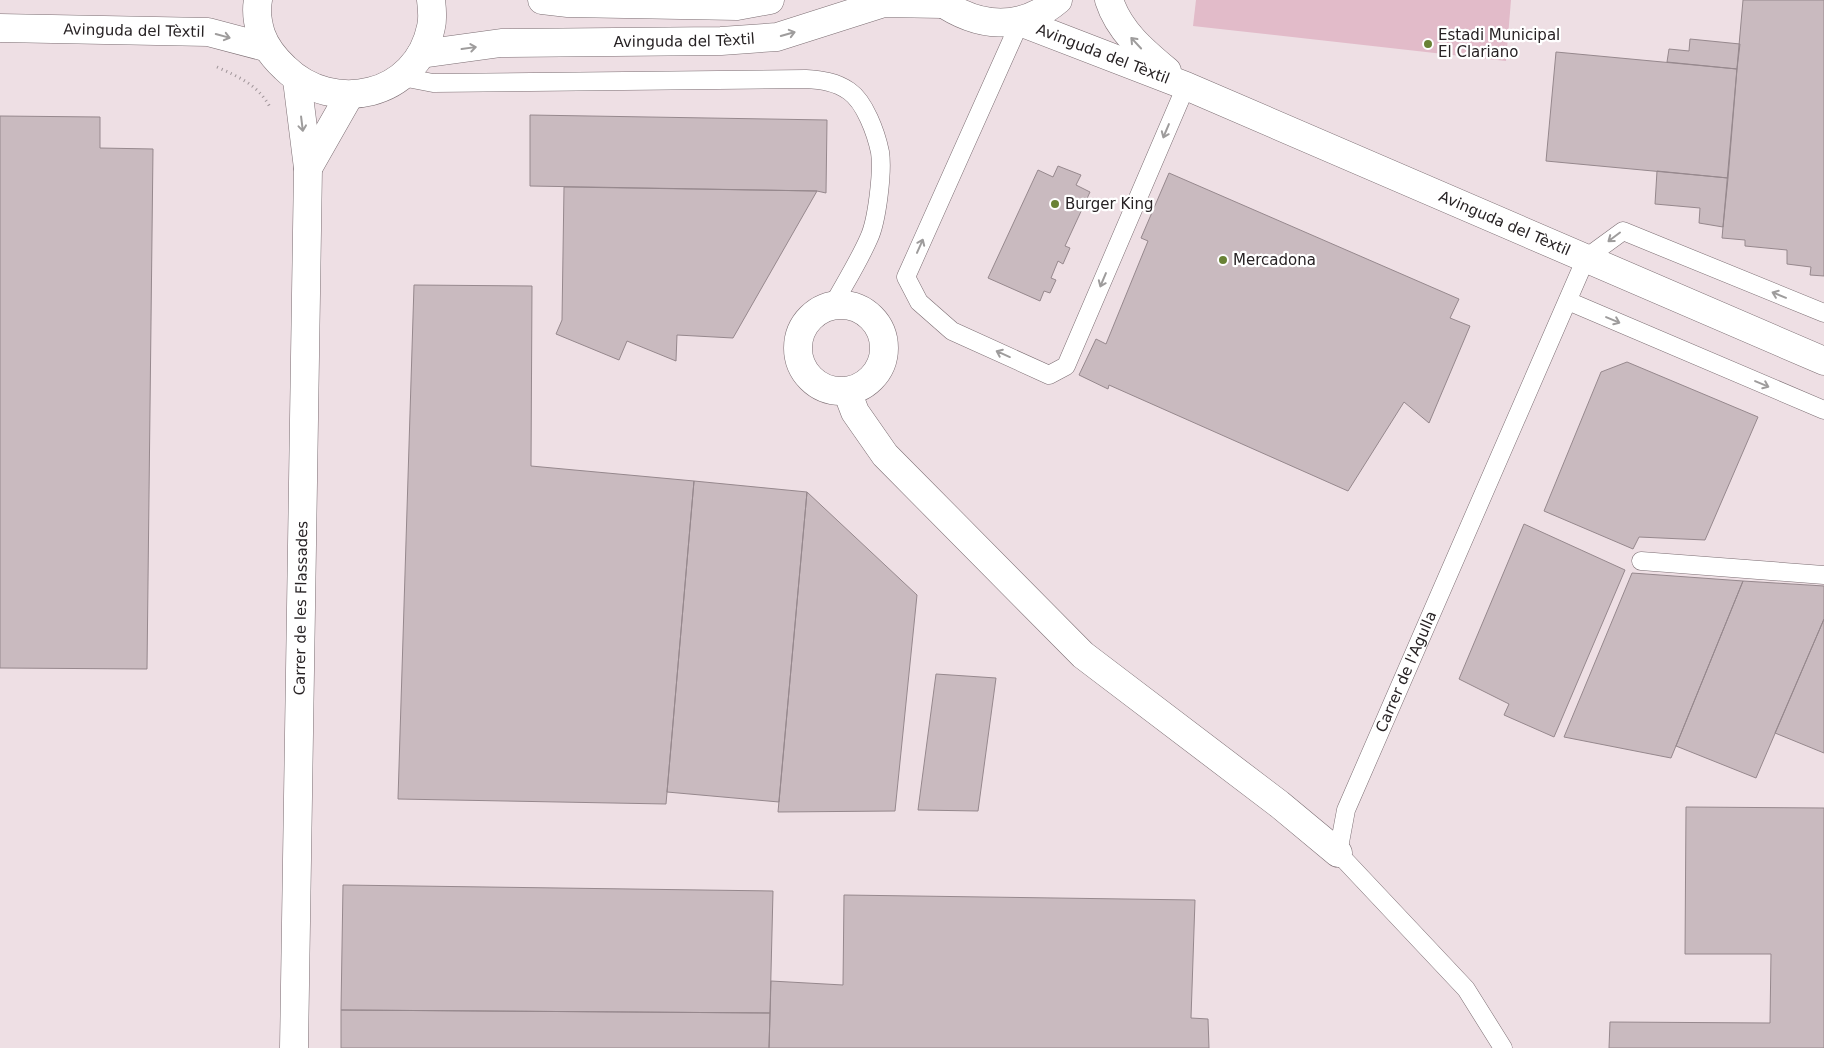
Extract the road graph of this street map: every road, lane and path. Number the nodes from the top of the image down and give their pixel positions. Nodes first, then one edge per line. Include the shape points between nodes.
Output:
1 (258, 0) edge
2 (431, 0) edge
3 (542, 0) edge
4 (770, 0) edge
5 (1058, 0) edge
6 (1109, 0) edge
7 (941, 2) edge
8 (1020, 22) junction
9 (0, 28) edge
10 (265, 47) junction
11 (421, 54) junction
12 (402, 76) junction
13 (297, 80) junction
14 (1186, 86) junction
15 (349, 96) junction
16 (308, 168) junction
17 (1586, 258) junction
18 (1568, 301) junction
19 (833, 305) junction
20 (1824, 313) edge
21 (1824, 361) edge
22 (846, 391) junction
23 (1824, 410) edge
24 (1641, 561) dead end
25 (1824, 575) edge
26 (1338, 853) junction
27 (294, 1048) edge
28 (1503, 1048) edge

1 - 10 street via 259,28
2 - 11 street via 431,27
3 - 4 street via 736,6
5 - 8 street via 1045,11
14 -> 6 street, Avinguda del Tèxtil via 1134,43 1118,22
7 - 8 street via 967,17
11 -> 7 street, Avinguda del Tèxtil via 501,43 721,42 777,38 884,3
8 - 14 street, Avinguda del Tèxtil
14 -> 8 lane via 1066,366 1049,374 952,331 919,302 906,278
9 -> 10 street, Avinguda del Tèxtil via 208,32
10 - 13 street
11 - 12 street
12 - 15 street via 376,91
12 - 19 lane via 433,83 806,79 826,80 849,91 859,100 880,152 878,199 870,237
13 - 15 street via 322,92
13 -> 16 street, Carrer de les Flassades
14 - 17 street, Avinguda del Tèxtil
15 - 16 street
16 - 27 street, Carrer de les Flassades
17 - 18 lane, Carrer de l'Agulla
20 -> 17 lane via 1623,231
17 - 21 street, Avinguda del Tèxtil
18 -> 23 lane
18 - 26 lane, Carrer de l'Agulla via 1346,810
19 - 22 street via 819,310 800,333 800,362 807,375 818,384
19 - 22 street via 860,308 880,328 884,341 880,368 872,379
22 - 26 street via 854,412 886,455 1083,655
24 - 25 lane
26 - 28 lane via 1466,989

